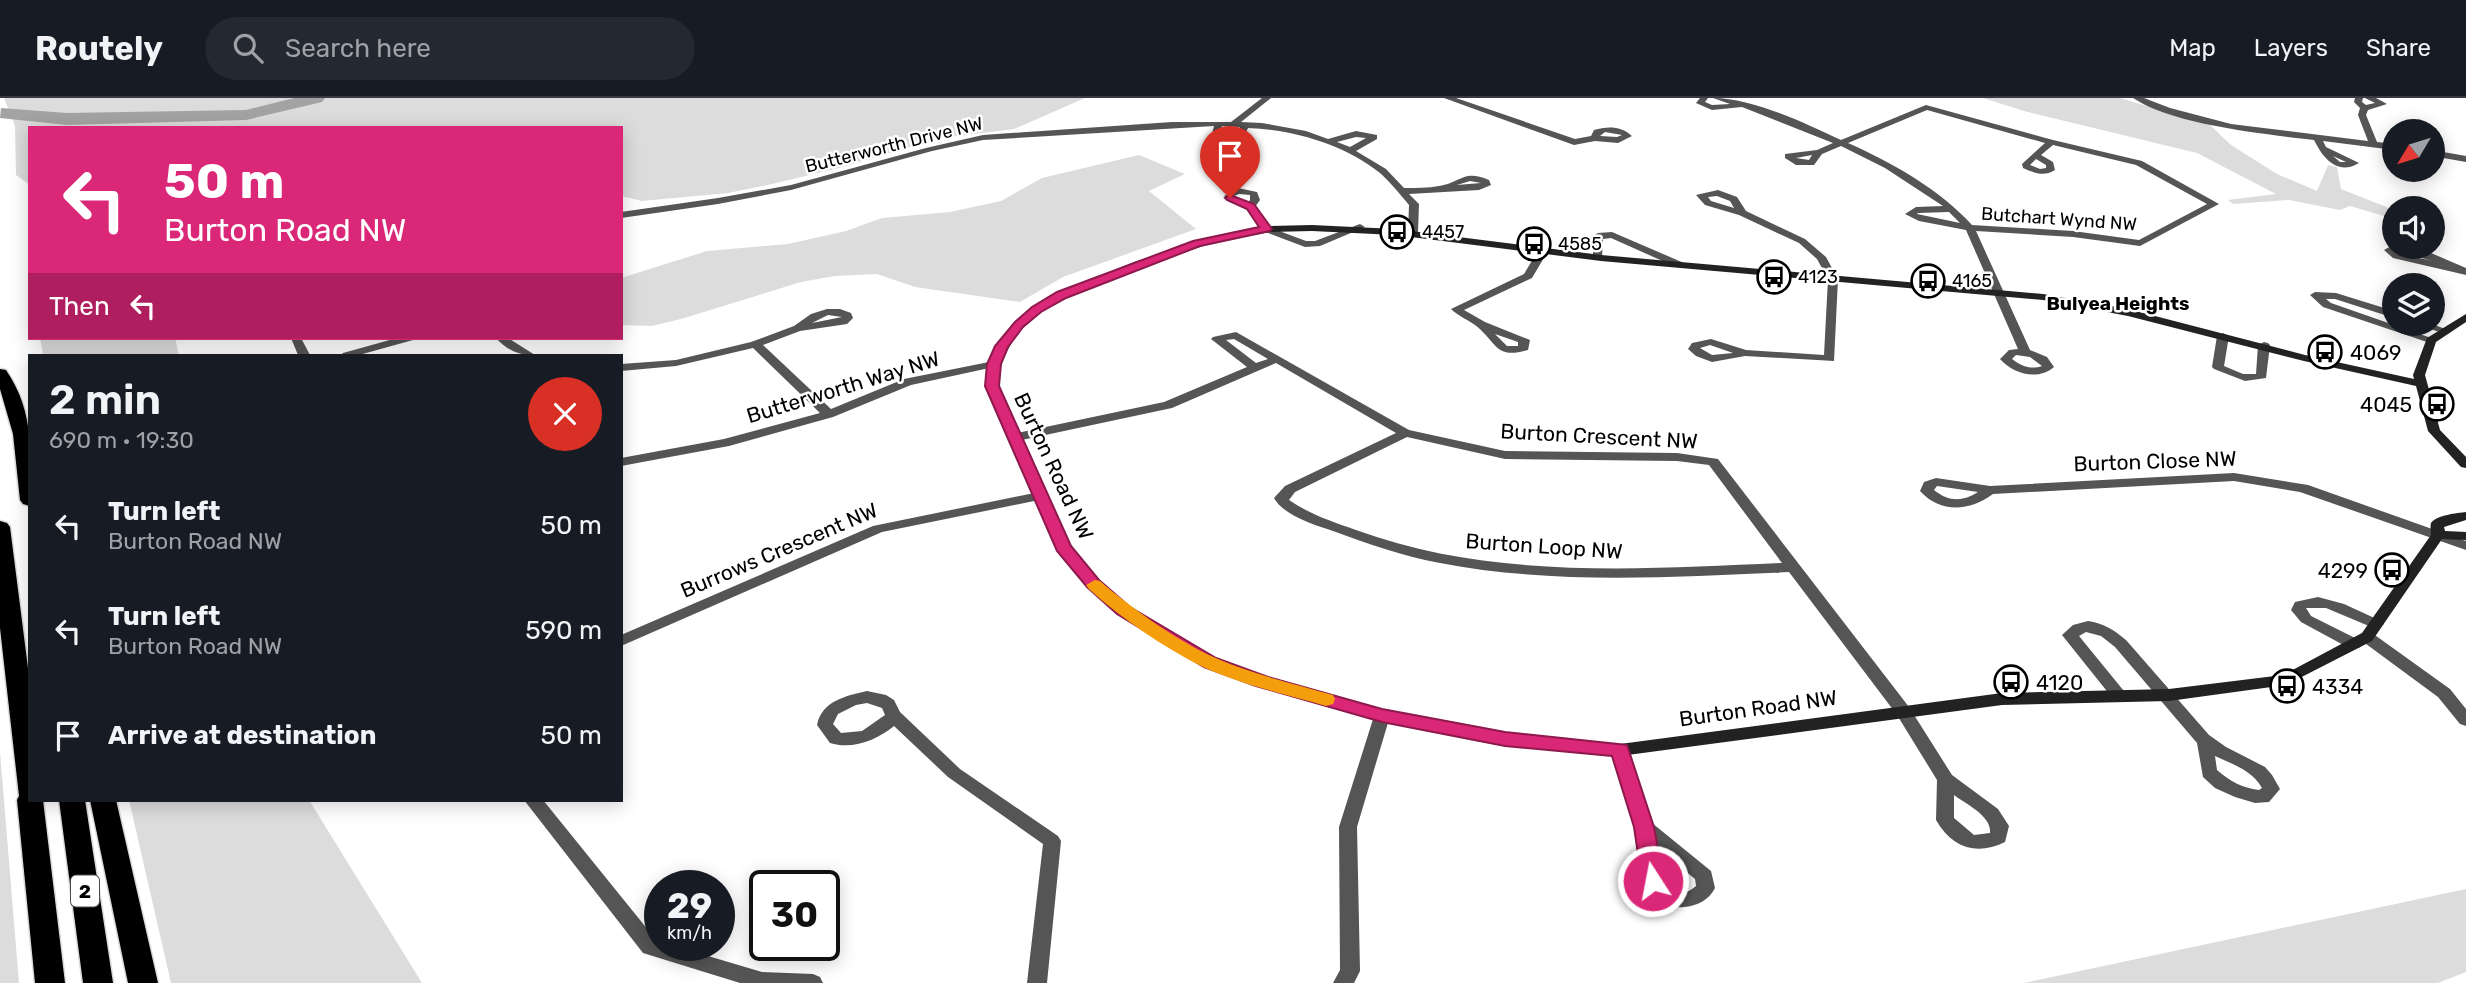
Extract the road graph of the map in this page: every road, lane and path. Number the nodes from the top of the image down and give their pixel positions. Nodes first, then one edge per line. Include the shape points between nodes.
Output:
1 (1267, 98) edge
2 (1448, 98) edge
3 (1704, 98) edge
4 (1717, 98) edge
5 (2137, 98) edge
6 (2359, 98) edge
7 (2369, 98) edge
8 (1735, 101) edge
9 (2364, 108) junction
10 (1219, 123) junction
11 (1233, 124) junction
12 (1246, 124) junction
13 (1595, 138) dead end
14 (1330, 141) junction
15 (2050, 142) junction
16 (1843, 144) junction
17 (2374, 144) junction
18 (2382, 145) edge
19 (1353, 149) junction
20 (1819, 152) dead end
21 (2035, 155) dead end
22 (2445, 155) edge
23 (2466, 159) edge
24 (1445, 189) dead end
25 (1405, 191) junction
26 (1250, 206) dead end
27 (1952, 209) junction
28 (1742, 213) dead end
29 (623, 215) edge
30 (1969, 228) junction
31 (1266, 229) junction
32 (1413, 232) junction
33 (1543, 251) junction
34 (1597, 257) junction
35 (1680, 265) junction
36 (2466, 272) edge
37 (1833, 279) junction
38 (2000, 292) junction
39 (2382, 311) edge
40 (2466, 317) edge
41 (2382, 324) edge
42 (1482, 325) dead end
43 (798, 328) dead end
44 (2445, 328) edge
45 (2222, 336) junction
46 (2419, 336) edge
47 (2435, 336) edge
48 (402, 340) edge
49 (504, 340) edge
50 (2431, 340) junction
51 (755, 344) junction
52 (2264, 345) junction
53 (1745, 353) dead end
54 (2026, 353) dead end
55 (351, 354) edge
56 (527, 354) edge
57 (1277, 359) junction
58 (994, 364) junction
59 (1255, 368) junction
60 (623, 369) edge
61 (0, 374) edge
62 (2420, 380) junction
63 (829, 415) junction
64 (1405, 433) junction
65 (1013, 438) junction
66 (623, 462) edge
67 (2466, 464) edge
68 (28, 486) edge
69 (1990, 490) dead end
70 (1040, 496) junction
71 (2466, 516) edge
72 (0, 527) edge
73 (2438, 535) junction
74 (2466, 536) edge
75 (2466, 546) edge
76 (1791, 567) junction
77 (2366, 635) junction
78 (623, 640) edge
79 (2444, 693) junction
80 (2169, 695) junction
81 (2120, 696) junction
82 (2466, 701) edge
83 (1903, 711) junction
84 (894, 716) dead end
85 (1382, 716) junction
86 (2466, 720) edge
87 (2205, 742) dead end
88 (1620, 750) junction
89 (28, 775) edge
90 (1946, 780) dead end
91 (30, 802) edge
92 (72, 802) edge
93 (103, 802) edge
94 (535, 802) edge
95 (1644, 827) dead end
96 (50, 983) edge
97 (98, 983) edge
98 (143, 983) edge
99 (813, 983) edge
100 (1037, 983) edge
101 (1343, 983) edge

1 - 11 street
2 - 13 street via 1574,142
3 - 8 street via 1702,105 1712,108
4 - 8 street
5 - 17 street via 2218,123 2320,144
6 - 9 street
7 - 9 street via 2383,104
8 - 16 street
9 - 17 street via 2362,115
10 - 11 street, Butterworth Drive NW
10 - 12 street via 1215,138 1226,143 1238,141
10 - 29 street, Butterworth Drive NW via 1004,134 814,182
11 - 12 street, Butterworth Drive NW
12 - 14 street, Butterworth Drive NW
14 - 19 street, Butterworth Drive NW
14 - 19 street, Butterworth Drive NW via 1356,134 1374,137
15 - 16 street, Butchart Wynd NW via 1926,107
15 - 21 street
15 - 30 street, Butchart Wynd NW via 2139,163 2214,204 2140,243
16 - 20 street, Butchart Wynd NW
16 - 27 street
17 - 18 street
19 - 25 street, Butterworth Drive NW
22 - 23 street
24 - 25 street
25 - 32 street via 1414,204
26 - 31 street
27 - 30 street
27 - 30 street via 1910,214
28 - 37 street via 1802,240 1822,257
30 - 38 street
31 - 32 street via 1360,227
31 - 58 street via 1197,243 1062,295 1019,324
32 - 33 street
33 - 34 street
33 - 42 street via 1528,276 1456,309
34 - 35 street
34 - 35 street via 1598,236 1612,235
35 - 37 street
36 - 36 street via 2412,250 2389,250 2410,260
37 - 38 street
37 - 53 street via 1830,359
38 - 45 street via 2114,310
38 - 54 street
39 - 41 street via 2336,296 2315,295 2327,305
40 - 44 street
43 - 51 street
45 - 52 street
45 - 52 street via 2218,367 2252,380 2262,376
46 - 50 street
47 - 50 street
48 - 55 street
49 - 56 street
50 - 62 street
51 - 60 street via 676,363
51 - 63 street
52 - 62 street via 2300,357
57 - 59 street
57 - 59 street, Burton Crescent NW via 1236,335 1217,339
57 - 64 street, Burton Crescent NW
58 - 63 street, Butterworth Way NW via 908,382
58 - 65 street, Burton Road NW via 992,386
59 - 65 street via 1168,405
61 - 68 highway via 17,408
62 - 67 street via 2434,431
63 - 66 street, Butterworth Way NW via 725,443
64 - 76 street, Burton Crescent NW via 1505,455 1677,457 1713,462
64 - 76 street, Burton Loop NW via 1290,489 1281,498 1288,506 1363,539 1472,565 1645,573
65 - 70 street, Burton Road NW
69 - 73 street, Burton Close NW via 2234,477 2303,488
70 - 78 street, Burrows Crescent NW via 878,529
70 - 85 street, Burton Road NW via 1063,548 1093,583 1124,611 1164,637 1210,663
71 - 73 street, Burton Road NW via 2437,525
72 - 89 highway
73 - 74 street
73 - 75 street, Burton Close NW
73 - 77 street, Burton Road NW
76 - 83 street, Burton Crescent NW
77 - 79 street
77 - 80 street, Burton Road NW via 2286,680
79 - 82 street
79 - 86 street
80 - 81 street, Burton Road NW
80 - 81 street via 2113,638 2096,627 2079,627 2070,635
80 - 87 street
81 - 83 street, Burton Road NW via 2002,699
83 - 88 street, Burton Road NW
83 - 90 street
84 - 100 street via 954,773 1052,841
85 - 88 street, Burton Road NW via 1505,739
85 - 101 street via 1349,827 1350,971
88 - 95 street
91 - 96 highway
92 - 97 highway, 2
93 - 98 highway
94 - 99 street via 650,947 762,981

